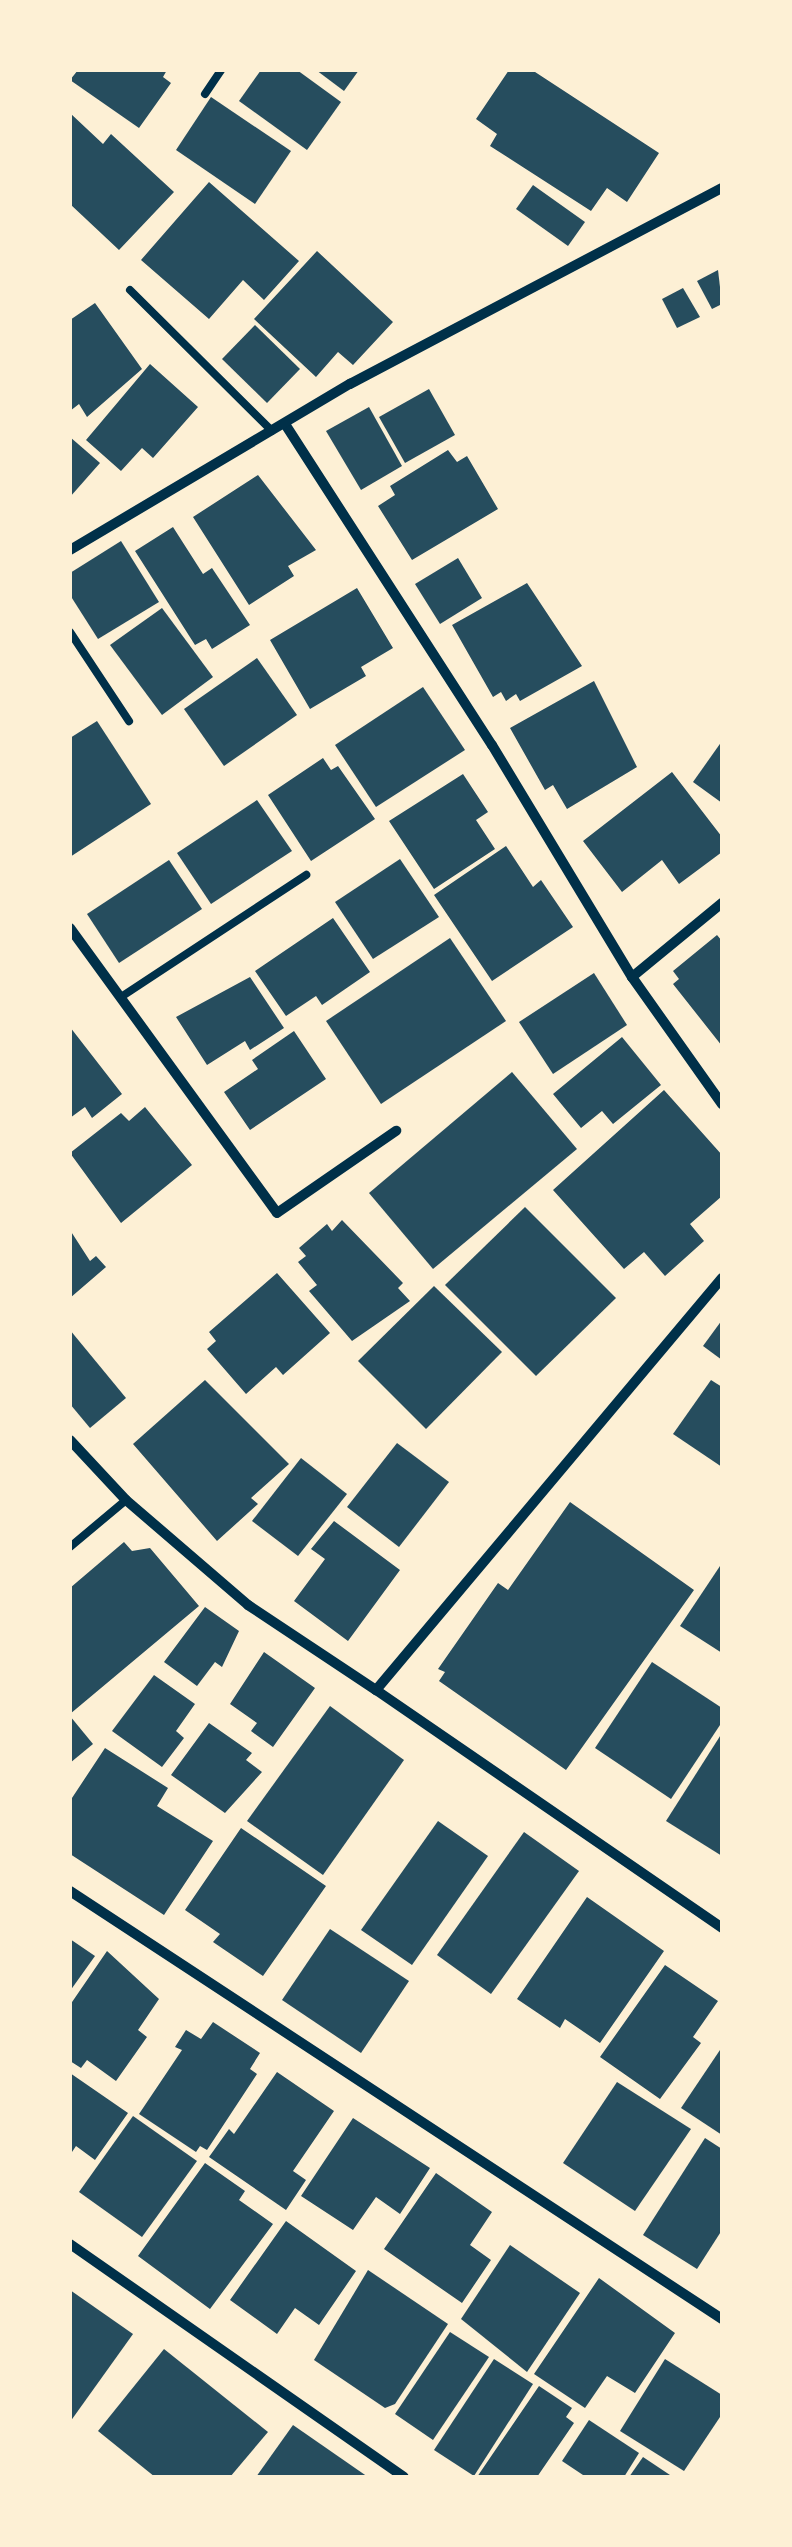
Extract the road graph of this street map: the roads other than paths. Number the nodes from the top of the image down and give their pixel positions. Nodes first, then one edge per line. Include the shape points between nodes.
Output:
1 (221, 70) edge
2 (205, 94) dead end
3 (722, 188) edge
4 (130, 290) dead end
5 (285, 424) junction
6 (274, 432) junction
7 (70, 550) edge
8 (70, 632) edge
9 (128, 721) dead end
10 (306, 875) dead end
11 (722, 902) edge
12 (70, 928) edge
13 (632, 977) junction
14 (122, 997) junction
15 (722, 1104) edge
16 (396, 1131) dead end
17 (722, 1278) edge
18 (70, 1440) edge
19 (126, 1500) junction
20 (70, 1547) edge
21 (376, 1690) junction
22 (70, 1891) edge
23 (722, 1928) edge
24 (70, 2244) edge
25 (722, 2319) edge
26 (404, 2477) edge

1 - 2 lane
3 - 5 street
4 - 6 lane
5 - 6 street
5 - 13 street
6 - 7 street
8 - 9 lane
10 - 14 lane
11 - 13 street
12 - 14 street
13 - 15 street
14 - 16 street via 277,1213
17 - 21 street
18 - 19 street
19 - 20 lane
19 - 21 street via 248,1605
21 - 23 street
22 - 25 street
24 - 26 street

